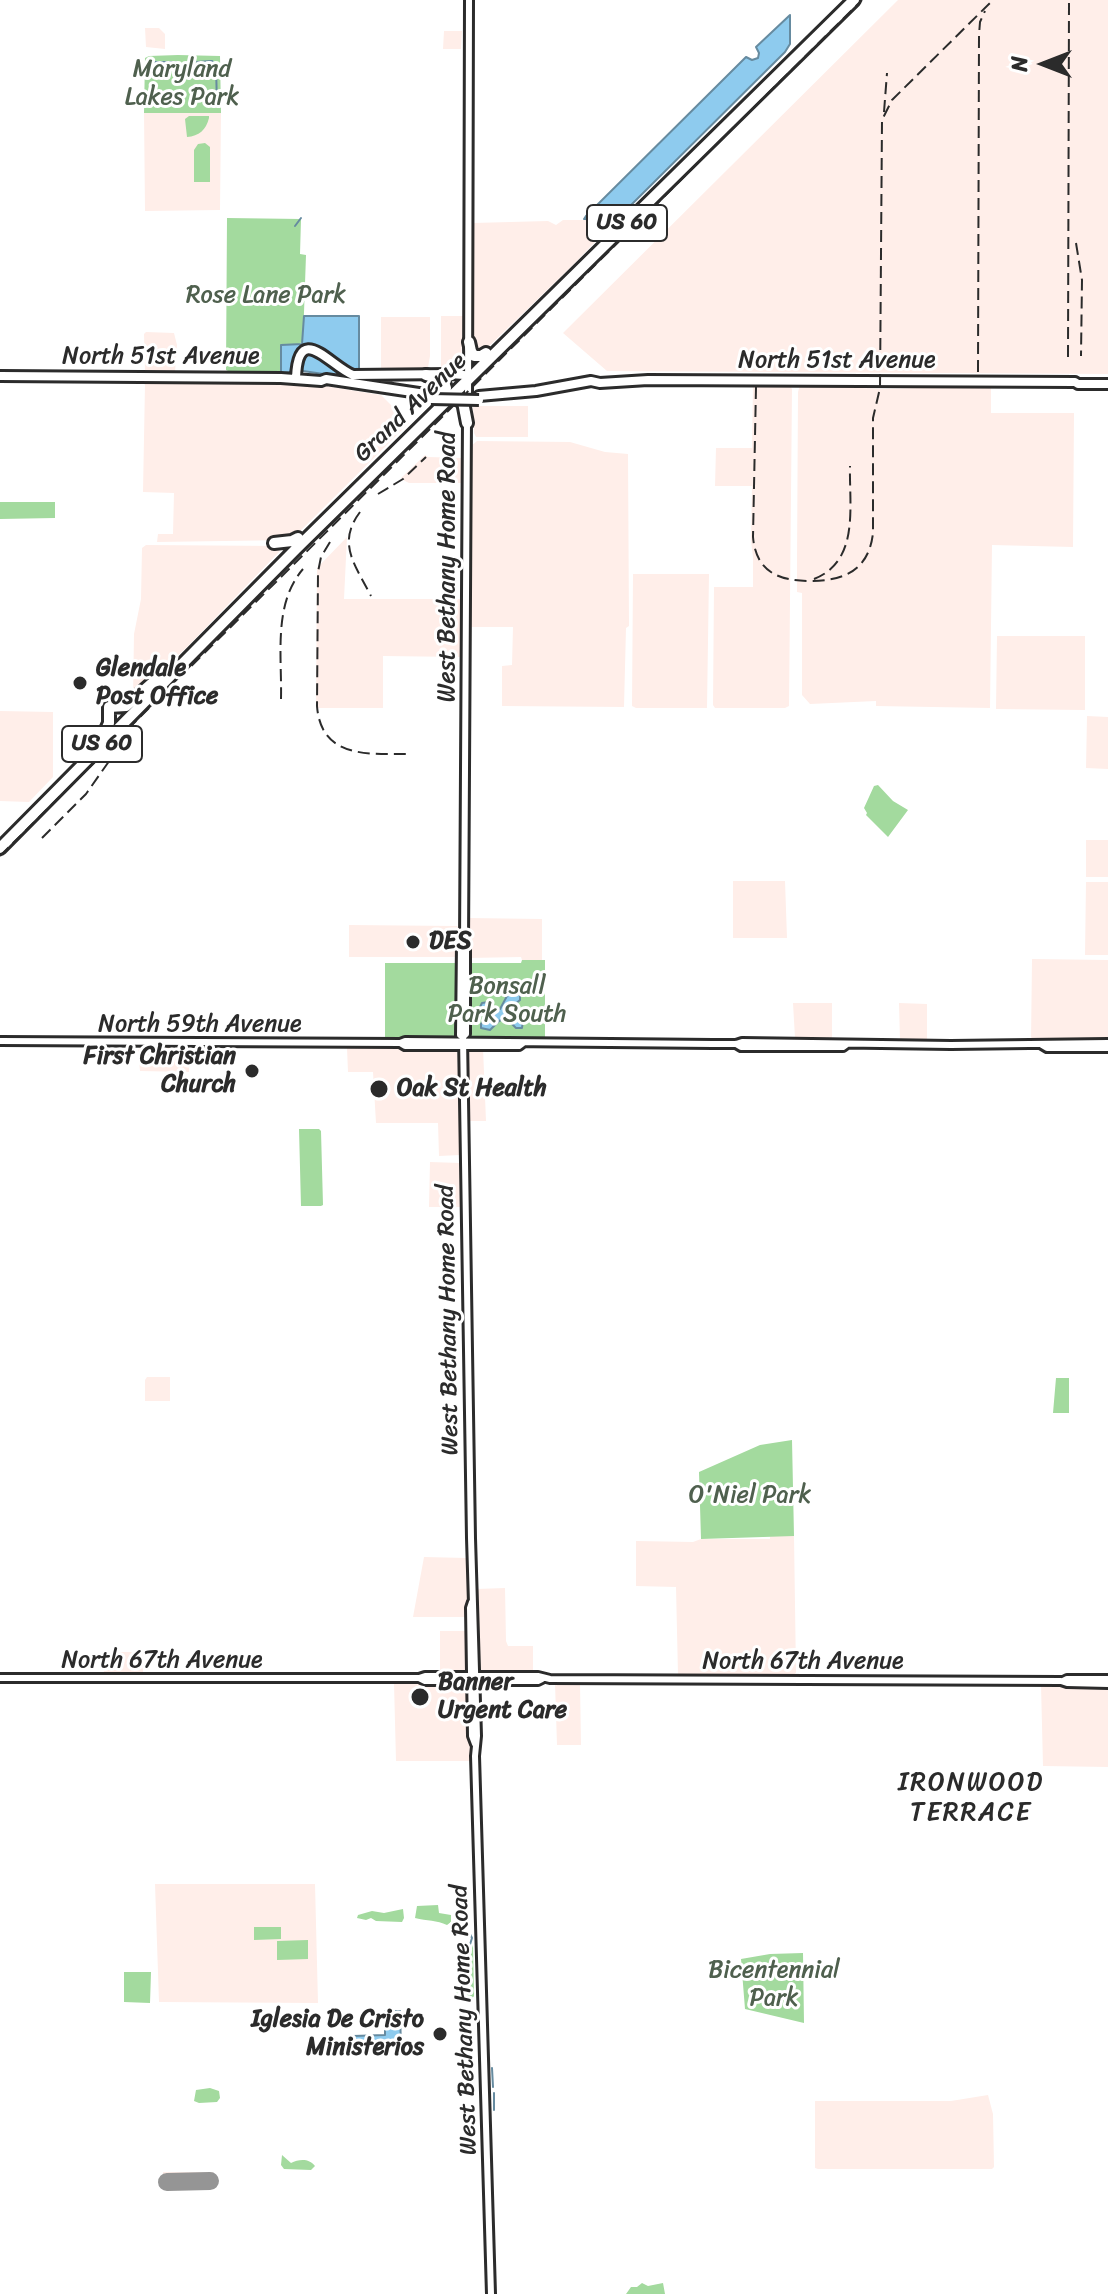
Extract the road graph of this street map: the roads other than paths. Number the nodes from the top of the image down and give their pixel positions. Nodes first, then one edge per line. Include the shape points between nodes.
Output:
1 (469, 0) edge
2 (846, 0) edge
3 (854, 0) edge
4 (803, 41) junction
5 (786, 66) junction
6 (469, 342) junction
7 (486, 353) junction
8 (426, 375) junction
9 (0, 376) edge
10 (465, 377) junction
11 (296, 378) junction
12 (1108, 382) edge
13 (437, 398) junction
14 (467, 423) junction
15 (292, 542) junction
16 (281, 559) junction
17 (219, 618) junction
18 (209, 635) junction
19 (167, 670) junction
20 (96, 709) dead end
21 (109, 720) junction
22 (104, 734) junction
23 (0, 840) edge
24 (0, 848) edge
25 (463, 960) junction
26 (0, 1041) edge
27 (463, 1041) junction
28 (1108, 1045) edge
29 (0, 1678) edge
30 (473, 1678) junction
31 (1108, 1681) edge
32 (491, 2294) edge

1 - 6 main road, West Bethany Home Road
2 - 4 highway, Grand Avenue / US 60
3 - 5 highway, Grand Avenue / US 60
4 - 5 highway
4 - 7 highway, Grand Avenue / US 60
5 - 10 highway, Grand Avenue / US 60
6 - 7 highway via 474,356
6 - 10 main road, West Bethany Home Road
7 - 10 highway, Grand Avenue / US 60
8 - 10 main road
8 - 11 main road via 353,375 311,349 299,356
8 - 13 highway via 443,380 446,388
9 - 11 main road, North 51st Avenue
10 - 13 highway, Grand Avenue / US 60
10 - 14 main road, West Bethany Home Road
11 - 13 main road, North 51st Avenue
12 - 13 main road, North 51st Avenue, bridge via 648,380 533,395
13 - 14 highway via 462,400
13 - 15 highway, Grand Avenue / US 60
13 - 16 highway, Grand Avenue / US 60
14 - 25 main road, West Bethany Home Road
15 - 16 highway
15 - 16 highway via 274,543 282,546
16 - 17 highway, Grand Avenue / US 60
16 - 18 highway, Grand Avenue / US 60
17 - 18 highway
17 - 19 highway, Grand Avenue / US 60
18 - 24 highway, Grand Avenue / US 60
19 - 21 highway via 124,707 109,707
19 - 22 highway, Grand Avenue / US 60
20 - 21 highway
21 - 22 highway
22 - 23 highway, Grand Avenue / US 60
25 - 27 main road, West Bethany Home Road
25 - 27 main road, West Bethany Home Road
26 - 27 main road, North 59th Avenue via 405,1046
27 - 28 main road, North 59th Avenue via 519,1046
27 - 30 main road, West Bethany Home Road
29 - 30 main road, North 67th Avenue
30 - 31 main road, North 67th Avenue
30 - 32 main road, West Bethany Home Road

